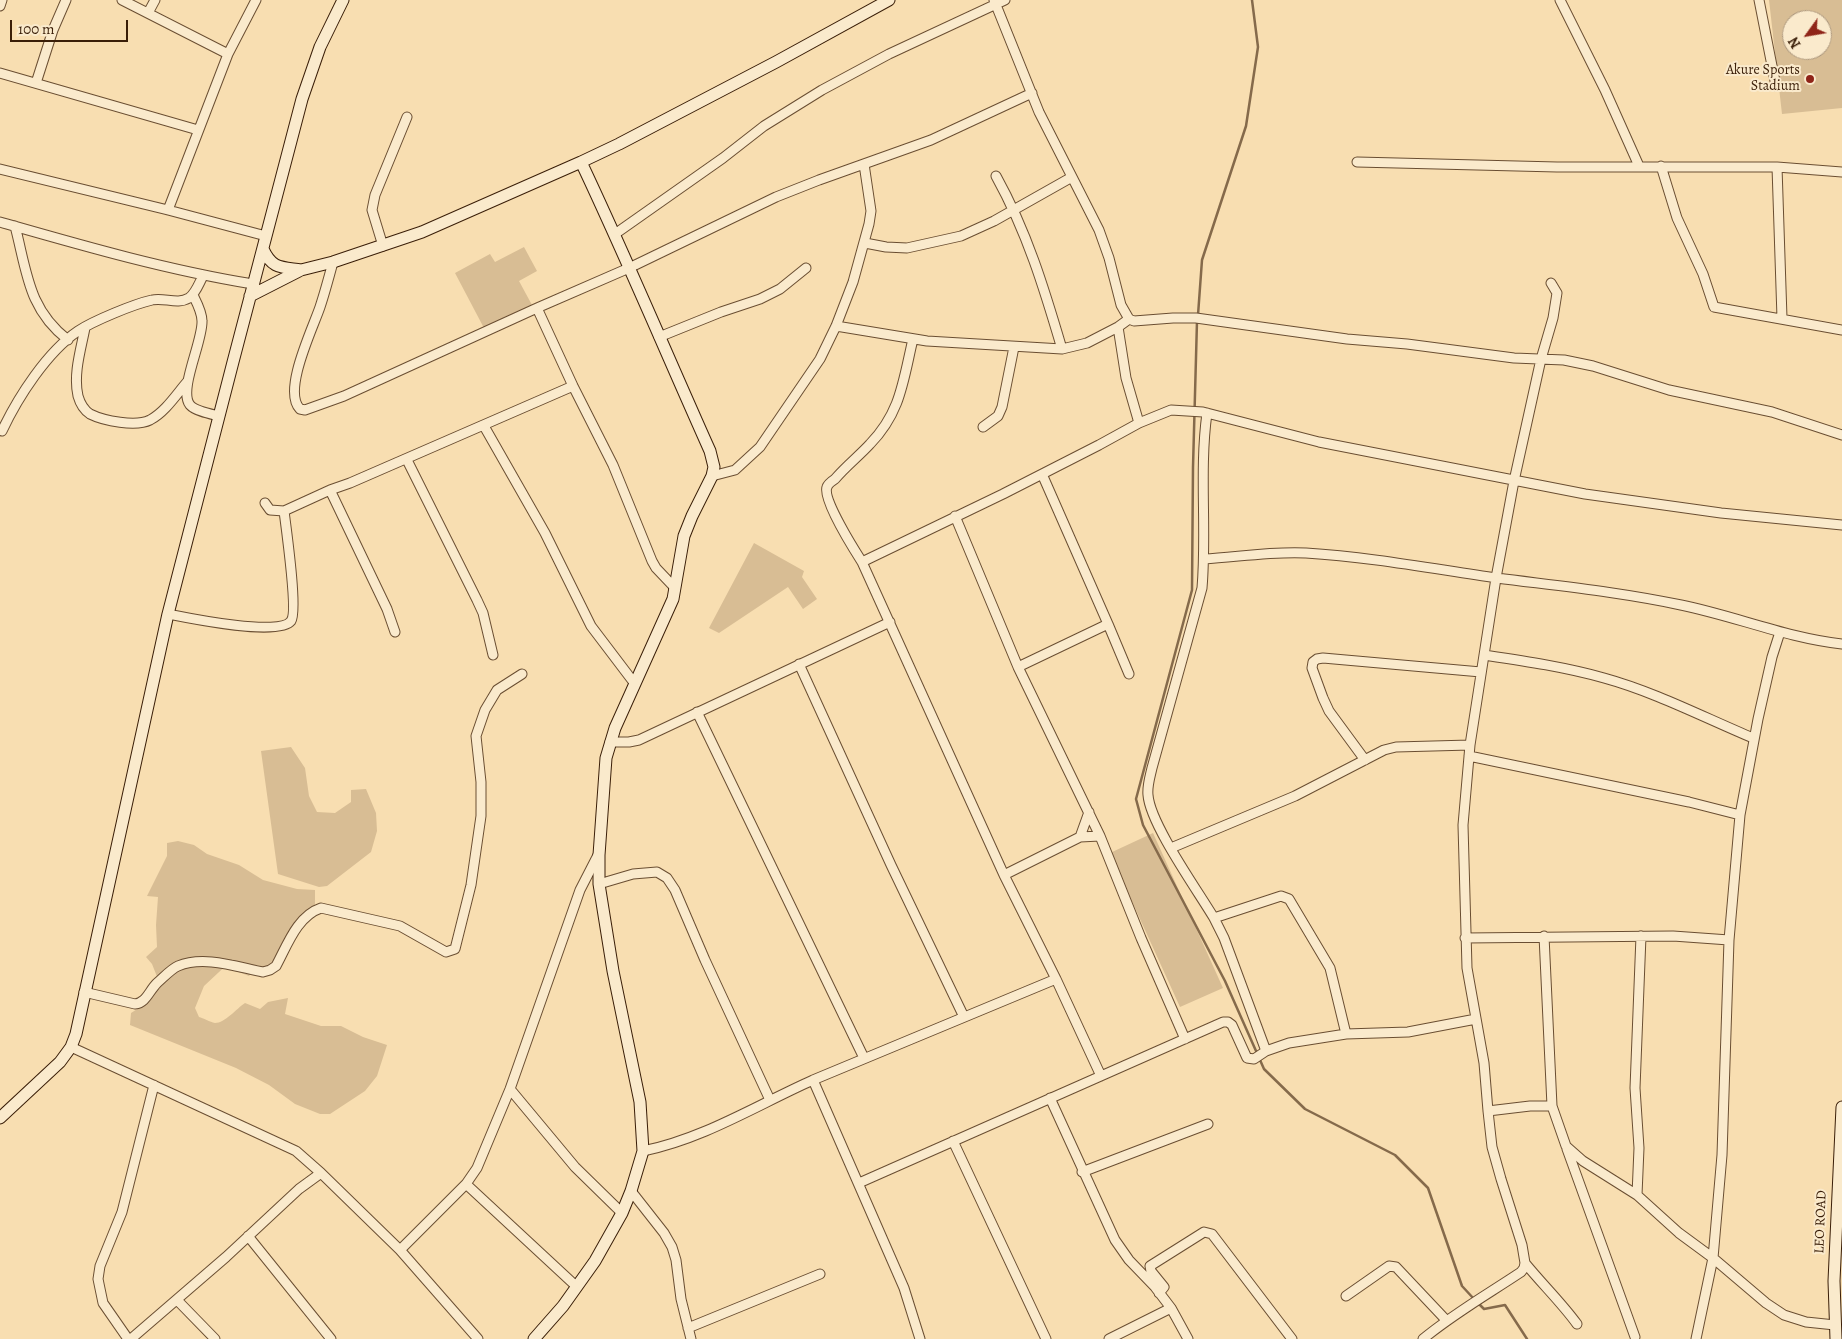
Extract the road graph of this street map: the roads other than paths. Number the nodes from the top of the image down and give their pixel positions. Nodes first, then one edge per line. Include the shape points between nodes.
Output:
1 (2, 0) edge
2 (66, 0) edge
3 (122, 0) edge
4 (155, 0) edge
5 (256, 0) edge
6 (343, 0) edge
7 (890, 0) edge
8 (1005, 0) edge
9 (1560, 0) edge
10 (1758, 0) edge
11 (995, 2) edge
12 (0, 6) edge
13 (148, 13) junction
14 (228, 54) junction
15 (0, 73) edge
16 (36, 83) junction
17 (1776, 86) dead end
18 (1032, 93) junction
19 (407, 117) dead end
20 (198, 130) junction
21 (580, 162) junction
22 (1357, 162) dead end
23 (864, 164) junction
24 (1639, 166) junction
25 (1661, 166) junction
26 (1777, 166) junction
27 (0, 169) edge
28 (1842, 172) edge
29 (996, 176) dead end
30 (1072, 177) junction
31 (1014, 208) junction
32 (168, 210) junction
33 (0, 222) edge
34 (15, 226) junction
35 (615, 234) junction
36 (266, 236) junction
37 (865, 243) junction
38 (383, 246) junction
39 (263, 249) junction
40 (333, 262) junction
41 (629, 268) junction
42 (806, 268) dead end
43 (301, 270) junction
44 (203, 276) junction
45 (1551, 283) dead end
46 (253, 284) junction
47 (193, 295) junction
48 (250, 296) junction
49 (537, 308) junction
50 (1782, 318) junction
51 (1129, 319) junction
52 (836, 326) junction
53 (1118, 327) junction
54 (85, 328) junction
55 (1842, 330) edge
56 (659, 337) junction
57 (913, 339) junction
58 (68, 340) junction
59 (1014, 346) junction
60 (1062, 349) junction
61 (1541, 359) junction
62 (187, 382) junction
63 (573, 386) junction
64 (1205, 412) junction
65 (219, 416) junction
66 (1138, 423) junction
67 (484, 426) junction
68 (983, 427) dead end
69 (2, 430) dead end
70 (1842, 435) edge
71 (407, 460) junction
72 (1042, 474) junction
73 (712, 476) junction
74 (1514, 481) junction
75 (330, 490) junction
76 (265, 503) dead end
77 (284, 511) junction
78 (955, 516) junction
79 (1842, 525) edge
80 (1204, 559) junction
81 (862, 562) junction
82 (1496, 578) junction
83 (675, 588) junction
84 (168, 614) junction
85 (890, 622) junction
86 (1108, 624) junction
87 (394, 632) dead end
88 (1780, 632) junction
89 (1842, 644) edge
90 (493, 655) dead end
91 (1484, 655) junction
92 (799, 664) junction
93 (1018, 667) junction
94 (1481, 672) junction
95 (522, 674) dead end
96 (1129, 674) dead end
97 (636, 684) junction
98 (697, 712) junction
99 (1753, 738) junction
100 (610, 742) junction
101 (1470, 744) junction
102 (1470, 756) junction
103 (1364, 760) junction
104 (1089, 812) junction
105 (1740, 815) junction
106 (1100, 836) junction
107 (1080, 837) junction
108 (1171, 848) junction
109 (598, 854) junction
110 (1004, 874) junction
111 (599, 884) junction
112 (1214, 918) junction
113 (1544, 936) junction
114 (1641, 936) junction
115 (1465, 938) junction
116 (1728, 940) junction
117 (1056, 979) junction
118 (84, 992) junction
119 (964, 1017) junction
120 (1476, 1019) junction
121 (1346, 1034) junction
122 (1185, 1039) junction
123 (71, 1047) junction
124 (1260, 1055) junction
125 (864, 1058) junction
126 (1101, 1076) junction
127 (813, 1080) junction
128 (154, 1085) junction
129 (510, 1089) junction
130 (1050, 1098) junction
131 (770, 1100) junction
132 (1552, 1106) junction
133 (1842, 1107) edge
134 (1488, 1111) junction
135 (0, 1118) edge
136 (1208, 1124) dead end
137 (953, 1140) junction
138 (1566, 1146) junction
139 (643, 1151) junction
140 (321, 1172) junction
141 (1082, 1172) junction
142 (859, 1183) junction
143 (466, 1184) junction
144 (632, 1191) junction
145 (1637, 1195) junction
146 (622, 1213) junction
147 (248, 1236) junction
148 (400, 1250) junction
149 (1713, 1258) junction
150 (1525, 1263) junction
151 (820, 1274) dead end
152 (578, 1287) junction
153 (1159, 1293) junction
154 (1346, 1296) dead end
155 (177, 1300) junction
156 (1171, 1308) junction
157 (1446, 1320) junction
158 (1577, 1324) dead end
159 (1836, 1326) junction
160 (688, 1328) junction
161 (1635, 1337) dead end
162 (129, 1339) edge
163 (215, 1339) edge
164 (331, 1339) edge
165 (478, 1339) edge
166 (534, 1339) edge
167 (691, 1339) edge
168 (920, 1339) edge
169 (1046, 1339) edge
170 (1109, 1339) edge
171 (1188, 1339) edge
172 (1292, 1339) edge
173 (1422, 1339) edge
174 (1696, 1339) edge
175 (1836, 1339) edge

1 - 12 street
2 - 16 street
3 - 13 street
4 - 13 street
5 - 14 street
6 - 36 street via 311,68
7 - 21 street via 678,114
8 - 11 street
9 - 24 street
10 - 17 street
11 - 18 street
11 - 35 street via 822,90 764,126
13 - 14 street
14 - 20 street
15 - 16 street
16 - 20 street
18 - 23 street via 931,140
18 - 30 street
19 - 38 street via 372,210
20 - 32 street
21 - 35 street
21 - 38 street
22 - 24 street
23 - 37 street via 871,211
23 - 41 street via 776,197
24 - 25 street
25 - 26 street
25 - 50 street via 1677,218 1703,274 1714,307
26 - 28 street
26 - 50 street
27 - 32 street
29 - 31 street
30 - 31 street
30 - 51 street via 1099,230 1121,305
31 - 37 street via 975,231 917,247
31 - 60 street via 1035,261
32 - 36 street
33 - 34 street
34 - 44 street
34 - 58 street via 36,304 50,324
35 - 41 street
36 - 39 street
37 - 52 street
38 - 40 street
39 - 43 street via 273,265
39 - 46 street
40 - 43 street
40 - 49 street via 295,383 294,399 300,409 344,396
41 - 49 street
41 - 56 street
42 - 56 street via 780,289 760,299
43 - 48 street
44 - 46 street
44 - 47 street
45 - 61 street via 1557,294
46 - 48 street
47 - 54 street via 179,301 152,300
47 - 62 street via 201,312 202,331
48 - 65 street
49 - 63 street
50 - 55 street
51 - 53 street
51 - 61 street via 1196,318 1347,339
52 - 57 street
52 - 73 street via 820,359 760,447 735,470
53 - 60 street via 1087,342
53 - 66 street via 1126,378
54 - 58 street
54 - 62 street via 77,393 90,414 139,424 157,416
56 - 73 street via 710,451 714,467
57 - 59 street
57 - 81 street via 892,416 871,443 827,487 826,494 836,517
58 - 69 street via 26,388
59 - 60 street
59 - 68 street via 1002,407 998,416
61 - 70 street via 1593,366 1662,389 1772,412
61 - 74 street
62 - 65 street via 188,402
63 - 67 street
63 - 83 street via 613,465 652,561
64 - 66 street via 1171,410
64 - 74 street via 1319,442
64 - 80 street
65 - 84 street
66 - 72 street
67 - 71 street
67 - 97 street via 545,534 591,626
71 - 75 street
71 - 90 street via 477,600
72 - 78 street
72 - 86 street
73 - 83 street via 684,536
74 - 79 street via 1650,504
74 - 82 street
75 - 77 street
75 - 87 street via 388,609
76 - 77 street via 270,510
77 - 84 street via 291,580 291,622 284,626 255,628
78 - 81 street
78 - 93 street
80 - 82 street via 1305,553 1395,562
80 - 108 street via 1202,588 1192,630 1148,784 1150,805
81 - 85 street
82 - 88 street via 1678,604
82 - 91 street
83 - 97 street
84 - 118 street
85 - 92 street
85 - 110 street
86 - 93 street
86 - 96 street
88 - 89 street
88 - 99 street
91 - 94 street
91 - 99 street via 1550,665 1605,678
92 - 98 street
92 - 119 street
93 - 104 street
94 - 101 street
94 - 103 street via 1323,658 1313,662 1312,668 1329,711
95 - 118 street via 497,690 485,710 476,736 481,782 480,816 471,884 455,949 446,952 400,926 320,908 301,920 276,966 270,970 264,972 205,962 188,963 176,967 139,1004
97 - 100 street
98 - 100 street via 639,740
98 - 125 street
99 - 105 street
100 - 109 street
101 - 102 street
101 - 103 street via 1396,747
102 - 105 street
102 - 115 street via 1463,824
103 - 108 street via 1295,796
104 - 106 street
104 - 107 street
105 - 116 street
106 - 107 street
106 - 122 street
107 - 110 street
108 - 112 street
109 - 111 street
109 - 129 street via 580,890
110 - 117 street
111 - 131 street via 633,874 657,872 667,878
111 - 139 street via 640,1102
112 - 121 street via 1281,896 1287,897 1330,968
112 - 124 street via 1224,938
113 - 114 street
113 - 115 street
113 - 132 street
114 - 116 street
114 - 145 street via 1636,1078
115 - 120 street
116 - 149 street via 1722,1155
117 - 119 street
117 - 126 street
118 - 123 street
119 - 125 street
120 - 121 street via 1408,1032
120 - 134 street
121 - 124 street via 1289,1043
122 - 124 street via 1228,1022 1247,1058
122 - 126 street
123 - 128 street
123 - 135 street via 46,1076
125 - 127 street
126 - 130 street
127 - 131 street
127 - 142 street
128 - 140 street via 296,1151
128 - 162 street via 122,1212 103,1257 98,1279 103,1303
129 - 143 street via 477,1168
129 - 146 street via 575,1167
130 - 137 street
130 - 141 street
131 - 139 street via 679,1142
132 - 134 street
132 - 138 street
133 - 159 street, LEO ROAD via 1834,1272
134 - 150 street via 1492,1147
136 - 141 street
137 - 142 street
137 - 169 street
138 - 145 street via 1583,1161
138 - 161 street
139 - 144 street
140 - 147 street
140 - 148 street
141 - 153 street via 1115,1240
142 - 168 street via 904,1288
143 - 148 street
143 - 152 street
144 - 146 street
144 - 160 street via 672,1247
145 - 149 street via 1679,1234
146 - 152 street
147 - 155 street
147 - 164 street
148 - 165 street
149 - 159 street via 1784,1315
149 - 174 street
150 - 157 street via 1520,1272
150 - 158 street
151 - 160 street
152 - 166 street
153 - 156 street
153 - 172 street via 1164,1287 1150,1266 1208,1232
154 - 157 street via 1389,1266 1396,1267
155 - 162 street
155 - 163 street
156 - 170 street
156 - 171 street
157 - 173 street
159 - 175 street, LEO ROAD
160 - 167 street

